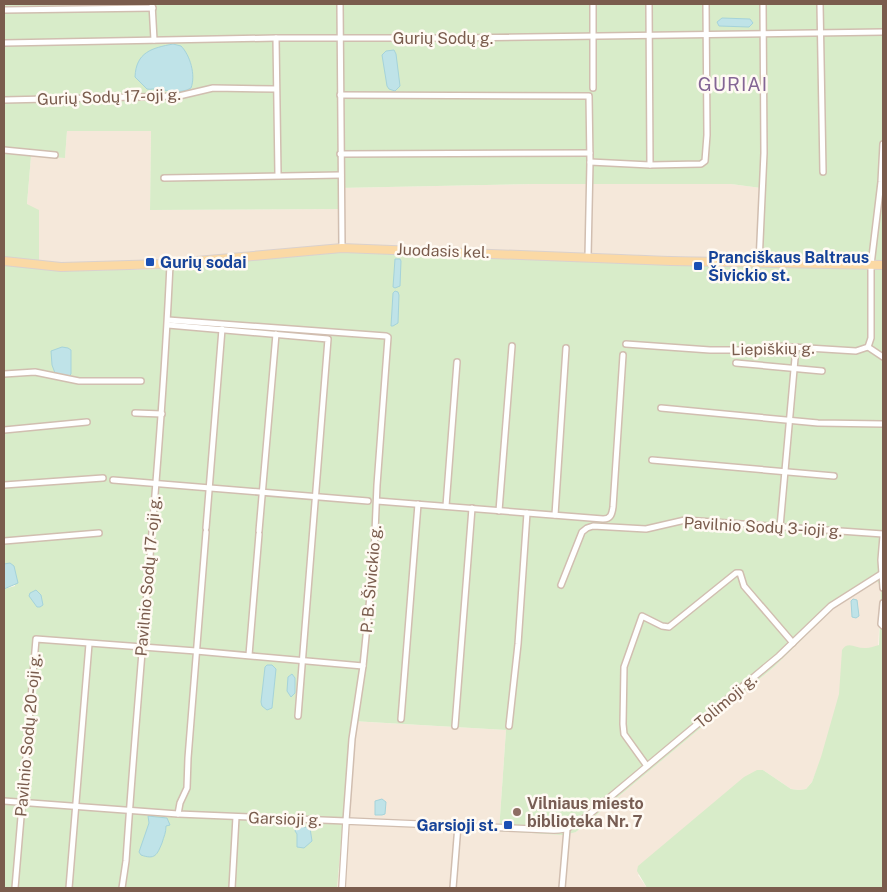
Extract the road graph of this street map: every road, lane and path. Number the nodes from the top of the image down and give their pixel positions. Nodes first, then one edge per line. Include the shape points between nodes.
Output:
1 (340, 4) edge
2 (592, 4) edge
3 (648, 4) edge
4 (706, 4) edge
5 (763, 4) edge
6 (820, 4) edge
7 (152, 6) edge
8 (4, 10) edge
9 (883, 32) edge
10 (764, 33) junction
11 (821, 33) junction
12 (707, 34) junction
13 (593, 35) junction
14 (649, 35) junction
15 (276, 38) junction
16 (340, 38) junction
17 (154, 40) junction
18 (4, 43) edge
19 (593, 88) dead end
20 (276, 89) junction
21 (340, 96) junction
22 (4, 100) edge
23 (883, 144) edge
24 (4, 150) edge
25 (590, 153) junction
26 (340, 154) junction
27 (55, 155) dead end
28 (590, 162) junction
29 (650, 164) junction
30 (823, 172) dead end
31 (278, 175) junction
32 (341, 175) junction
33 (164, 178) dead end
34 (342, 248) junction
35 (588, 257) junction
36 (4, 261) edge
37 (760, 262) junction
38 (170, 264) junction
39 (871, 265) junction
40 (883, 266) edge
41 (168, 323) junction
42 (222, 329) junction
43 (276, 334) junction
44 (626, 344) dead end
45 (512, 346) dead end
46 (796, 347) junction
47 (868, 347) junction
48 (566, 348) dead end
49 (623, 355) dead end
50 (883, 357) edge
51 (457, 362) dead end
52 (736, 363) dead end
53 (794, 368) junction
54 (822, 371) dead end
55 (4, 374) edge
56 (141, 381) dead end
57 (661, 408) dead end
58 (135, 412) dead end
59 (162, 414) junction
60 (791, 421) junction
61 (87, 422) dead end
62 (883, 424) edge
63 (4, 430) edge
64 (652, 460) dead end
65 (785, 472) junction
66 (834, 476) dead end
67 (103, 478) dead end
68 (113, 480) dead end
69 (156, 483) junction
70 (4, 485) edge
71 (210, 488) junction
72 (263, 492) junction
73 (316, 497) junction
74 (368, 501) dead end
75 (377, 501) junction
76 (418, 504) junction
77 (446, 506) junction
78 (472, 508) junction
79 (499, 511) junction
80 (527, 513) junction
81 (555, 515) junction
82 (780, 527) junction
83 (99, 533) dead end
84 (883, 535) edge
85 (4, 542) edge
86 (883, 573) edge
87 (561, 585) dead end
88 (883, 588) edge
89 (883, 603) edge
90 (883, 626) edge
91 (793, 643) junction
92 (89, 644) junction
93 (142, 648) junction
94 (196, 651) junction
95 (249, 655) junction
96 (302, 660) junction
97 (362, 666) junction
98 (298, 716) dead end
99 (401, 719) dead end
100 (455, 726) dead end
101 (509, 726) dead end
102 (647, 766) junction
103 (4, 801) edge
104 (22, 802) junction
105 (76, 807) junction
106 (129, 811) junction
107 (178, 814) junction
108 (236, 817) junction
109 (346, 821) junction
110 (458, 825) junction
111 (567, 829) junction
112 (15, 888) edge
113 (69, 888) edge
114 (122, 888) edge
115 (232, 888) edge
116 (342, 888) edge
117 (453, 888) edge
118 (562, 888) edge

1 - 16 street
2 - 13 street
3 - 14 street
4 - 12 street
5 - 10 street
6 - 11 street
7 - 8 street
7 - 17 street
9 - 11 street, Gurių Sodų g.
10 - 11 street, Gurių Sodų g.
10 - 12 street, Gurių Sodų g.
10 - 37 street
11 - 30 street
12 - 14 street, Gurių Sodų g.
12 - 29 street via 705,161 702,164
13 - 14 street, Gurių Sodų g.
13 - 16 street, Gurių Sodų g.
13 - 19 street
14 - 29 street
15 - 16 street, Gurių Sodų g.
15 - 17 street, Gurių Sodų g.
15 - 20 street
16 - 21 street
17 - 18 street, Gurių Sodų g.
20 - 22 street, Gurių Sodų 17-oji g. via 213,88 179,96
20 - 31 street
21 - 25 street via 589,96
21 - 26 street
23 - 39 street
24 - 27 street
25 - 26 street
25 - 28 street
26 - 32 street
28 - 29 street
28 - 35 street
31 - 32 street
31 - 33 street
32 - 34 street
34 - 35 main road, Juodasis kel.
34 - 38 main road, Juodasis kel.
35 - 37 main road, Juodasis kel.
36 - 38 main road, Juodasis kel. via 60,267
37 - 39 main road, Juodasis kel.
38 - 41 street, Pavilnio Sodų 17-oji g.
39 - 40 main road, Juodasis kel.
39 - 47 street via 871,338
41 - 42 street
41 - 59 street, Pavilnio Sodų 17-oji g.
41 - 75 street, P. B. Šivickio g. via 388,337
42 - 43 street
42 - 71 street
43 - 72 street
43 - 73 street via 328,339
44 - 46 street, Liepiškių g. via 710,350
45 - 79 street
46 - 47 street, Liepiškių g. via 856,351
46 - 53 street
47 - 50 street
48 - 81 street
49 - 81 street via 612,514 603,519
51 - 77 street
52 - 53 street
53 - 54 street
53 - 60 street
55 - 56 street via 35,372 79,381
57 - 60 street
58 - 59 street
59 - 69 street, Pavilnio Sodų 17-oji g.
60 - 62 street
60 - 65 street
61 - 63 street
64 - 65 street
65 - 66 street
65 - 82 street
67 - 70 street
68 - 69 street
69 - 71 street
69 - 93 street, Pavilnio Sodų 17-oji g.
71 - 72 street
71 - 94 street
72 - 73 street
72 - 95 street
73 - 74 street
73 - 96 street
75 - 76 street
75 - 97 street, P. B. Šivickio g.
76 - 77 street
76 - 99 street
77 - 78 street
78 - 79 street
78 - 100 street
79 - 80 street
80 - 81 street
80 - 101 street
82 - 84 street, Pavilnio Sodų 3-ioji g.
82 - 87 street, Pavilnio Sodų 3-ioji g. via 685,520 646,529 587,528 582,532
83 - 85 street
84 - 86 street
86 - 88 street
86 - 91 street, Tolimoji g. via 830,606
89 - 90 street
91 - 102 street, Tolimoji g.
91 - 102 street via 744,586 740,573 670,627 642,616 624,667 623,724 624,734
92 - 93 street, Pavilnio Sodų 20-oji g.
92 - 104 street, Pavilnio Sodų 20-oji g. via 36,639
92 - 105 street
93 - 94 street, Pavilnio Sodų 20-oji g.
93 - 106 street, Pavilnio Sodų 17-oji g.
94 - 95 street, Pavilnio Sodų 20-oji g.
94 - 107 street via 188,788
95 - 96 street, Pavilnio Sodų 20-oji g.
96 - 97 street, Pavilnio Sodų 20-oji g.
96 - 98 street
97 - 109 street, P. B. Šivickio g.
102 - 111 street, Tolimoji g.
103 - 104 street, Garsioji g.
104 - 105 street, Garsioji g.
104 - 112 street, Pavilnio Sodų 20-oji g.
105 - 106 street, Garsioji g.
105 - 113 street
106 - 107 street, Garsioji g.
106 - 114 street, Pavilnio Sodų 17-oji g.
107 - 108 street, Garsioji g.
108 - 109 street, Garsioji g.
108 - 115 street
109 - 110 street, Garsioji g.
109 - 116 street
110 - 111 street, Garsioji g.
110 - 117 street
111 - 118 street

